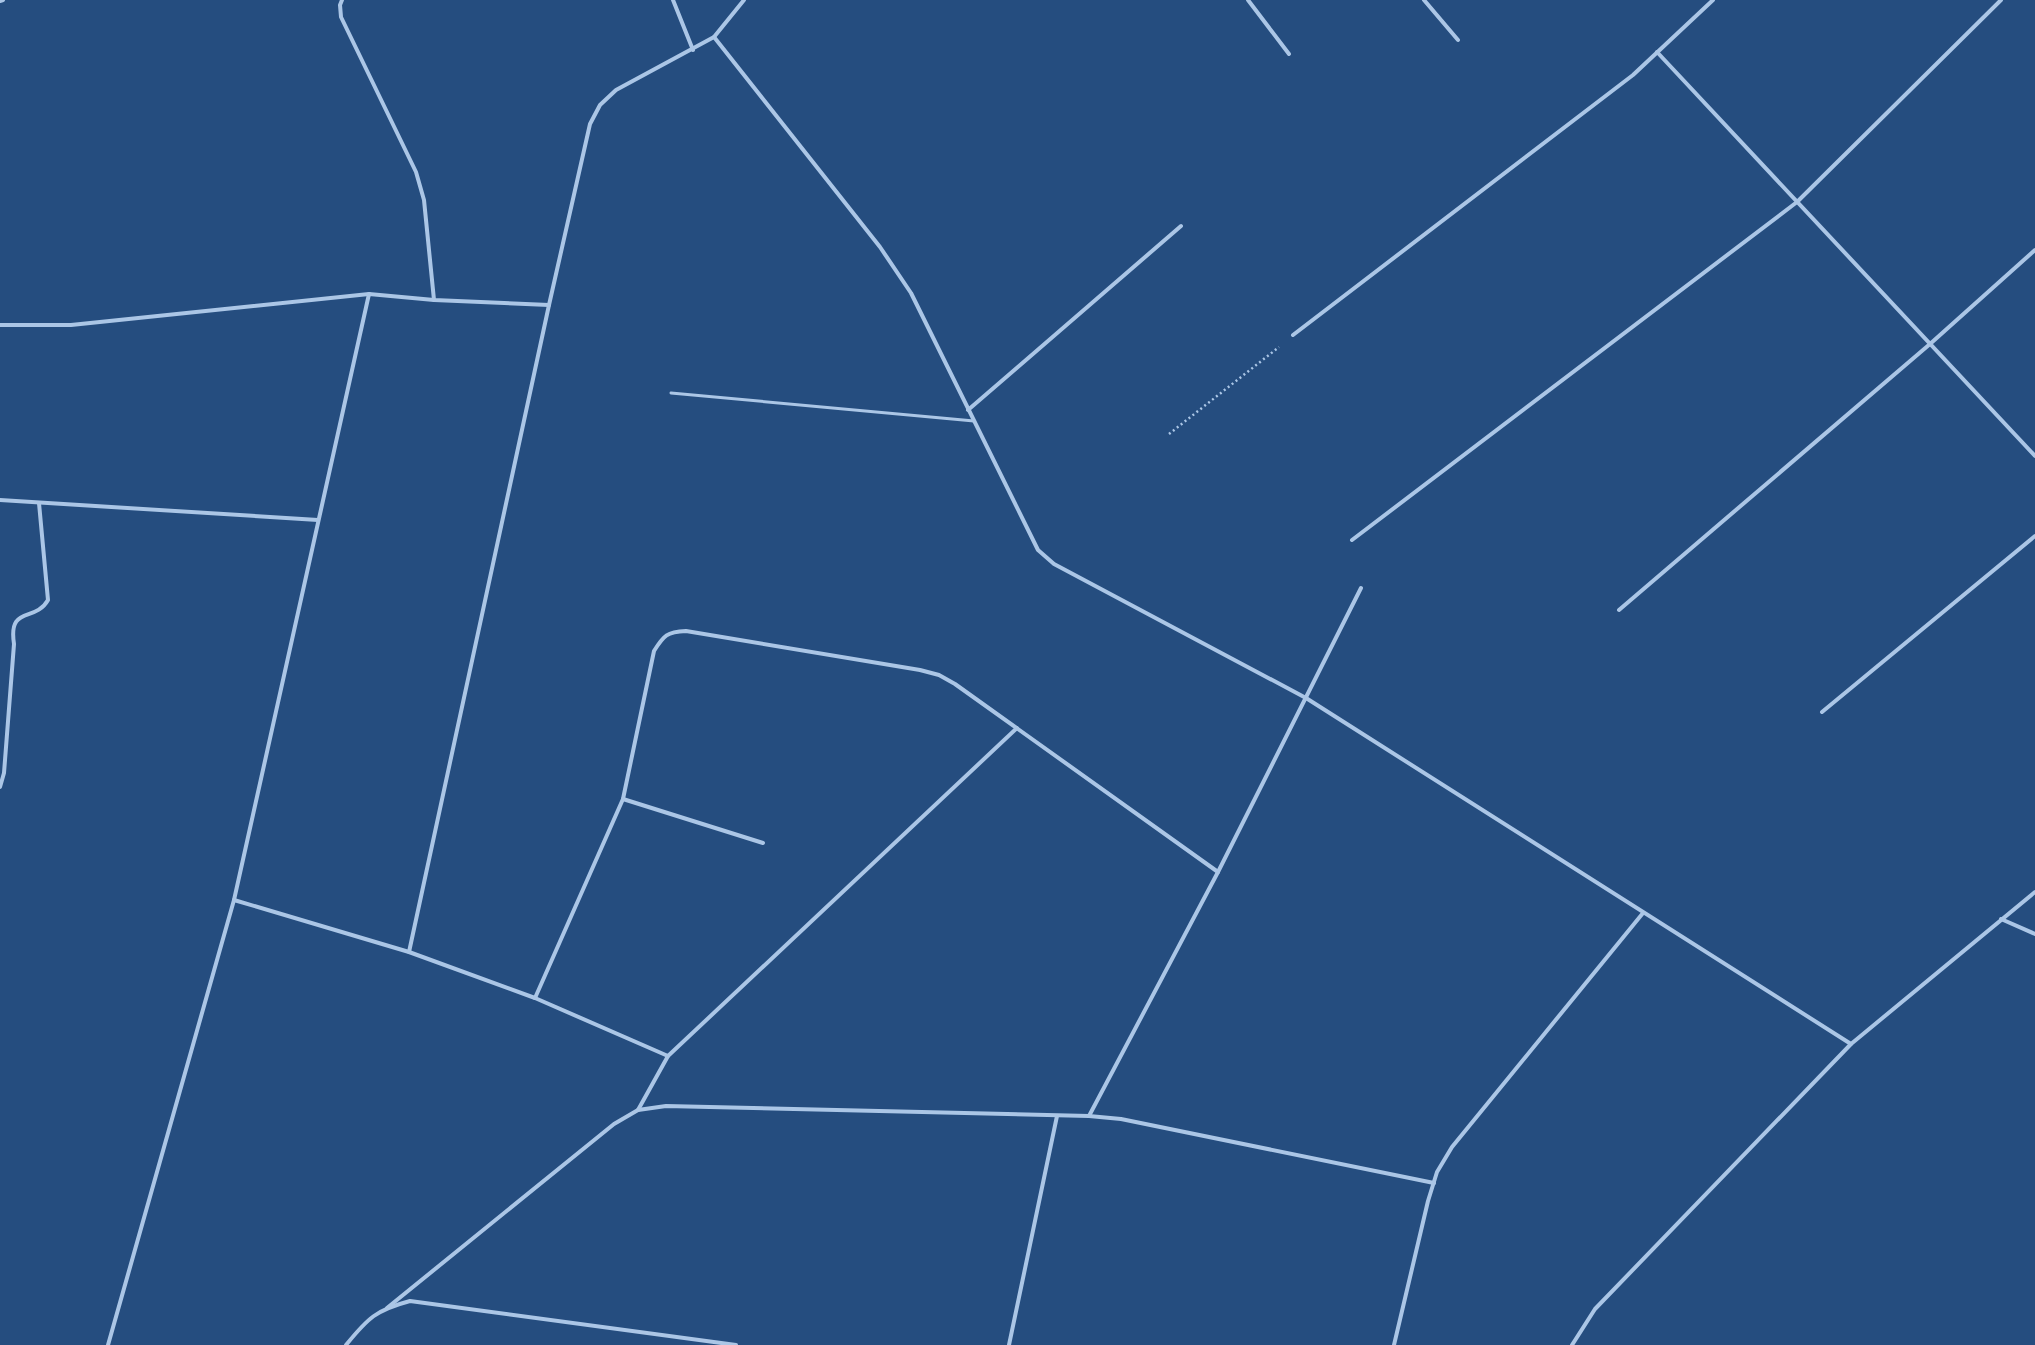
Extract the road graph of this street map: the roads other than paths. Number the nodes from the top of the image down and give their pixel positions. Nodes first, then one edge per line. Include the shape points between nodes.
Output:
1 (3, 0) edge
2 (342, 0) edge
3 (673, 0) edge
4 (744, 0) edge
5 (1248, 0) edge
6 (1424, 0) edge
7 (1713, 0) edge
8 (2001, 0) edge
9 (0, 1) edge
10 (714, 37) junction
11 (1458, 40) dead end
12 (693, 50) junction
13 (1657, 52) junction
14 (1289, 54) dead end
15 (1797, 202) junction
16 (1182, 226) dead end
17 (2035, 250) edge
18 (369, 294) junction
19 (434, 300) junction
20 (549, 305) junction
21 (0, 325) edge
22 (1293, 335) road end
23 (1930, 344) junction
24 (671, 393) dead end
25 (968, 410) junction
26 (974, 421) junction
27 (2035, 456) edge
28 (0, 500) edge
29 (39, 503) junction
30 (318, 520) junction
31 (2035, 536) edge
32 (1352, 540) dead end
33 (1361, 588) dead end
34 (1619, 610) dead end
35 (1306, 698) junction
36 (1822, 712) dead end
37 (1017, 728) junction
38 (0, 787) edge
39 (623, 799) junction
40 (763, 843) dead end
41 (1218, 872) junction
42 (2035, 892) edge
43 (234, 900) junction
44 (1643, 913) junction
45 (2001, 919) junction
46 (2035, 934) edge
47 (409, 952) junction
48 (534, 998) junction
49 (1851, 1044) junction
50 (668, 1056) junction
51 (638, 1110) junction
52 (1057, 1116) junction
53 (1089, 1116) junction
54 (1434, 1183) junction
55 (387, 1308) junction
56 (108, 1345) edge
57 (346, 1345) edge
58 (736, 1345) edge
59 (1009, 1345) edge
60 (1394, 1345) edge
61 (1572, 1345) edge

1 - 9 street
2 - 19 street via 341,18 416,172 424,200
3 - 12 street
4 - 10 street
5 - 14 street
6 - 11 street
7 - 13 street
8 - 15 street
10 - 12 street
10 - 25 street via 880,248 911,293
12 - 20 street via 616,90 600,104 590,124
13 - 15 street
13 - 22 street via 1627,80
15 - 23 street
15 - 32 street
16 - 25 street
17 - 23 street
18 - 19 street
18 - 21 street via 71,325
18 - 30 street
19 - 20 street
20 - 47 street
23 - 27 street
23 - 34 street
24 - 26 lane
25 - 26 street
26 - 35 street via 1038,550 1054,564
28 - 29 street
29 - 30 street
29 - 38 street via 48,600 40,609 21,617 14,623 12,630 14,644 4,773
30 - 43 street
31 - 36 street
33 - 35 street
35 - 41 street
35 - 44 street
37 - 39 street via 938,675 676,631 664,636 654,651
37 - 41 street
37 - 50 street
39 - 40 street
39 - 48 street
41 - 53 street
42 - 45 street
43 - 47 street
43 - 56 street
44 - 49 street
44 - 54 street via 1452,1147 1437,1172
45 - 46 street
45 - 49 street
47 - 48 street
48 - 50 street
49 - 61 street via 1595,1309
50 - 51 street
51 - 52 street via 666,1106
51 - 55 street via 614,1124
52 - 53 street
52 - 59 street
53 - 54 street via 1122,1119
54 - 60 street
55 - 57 street via 365,1323
55 - 58 street via 410,1301

